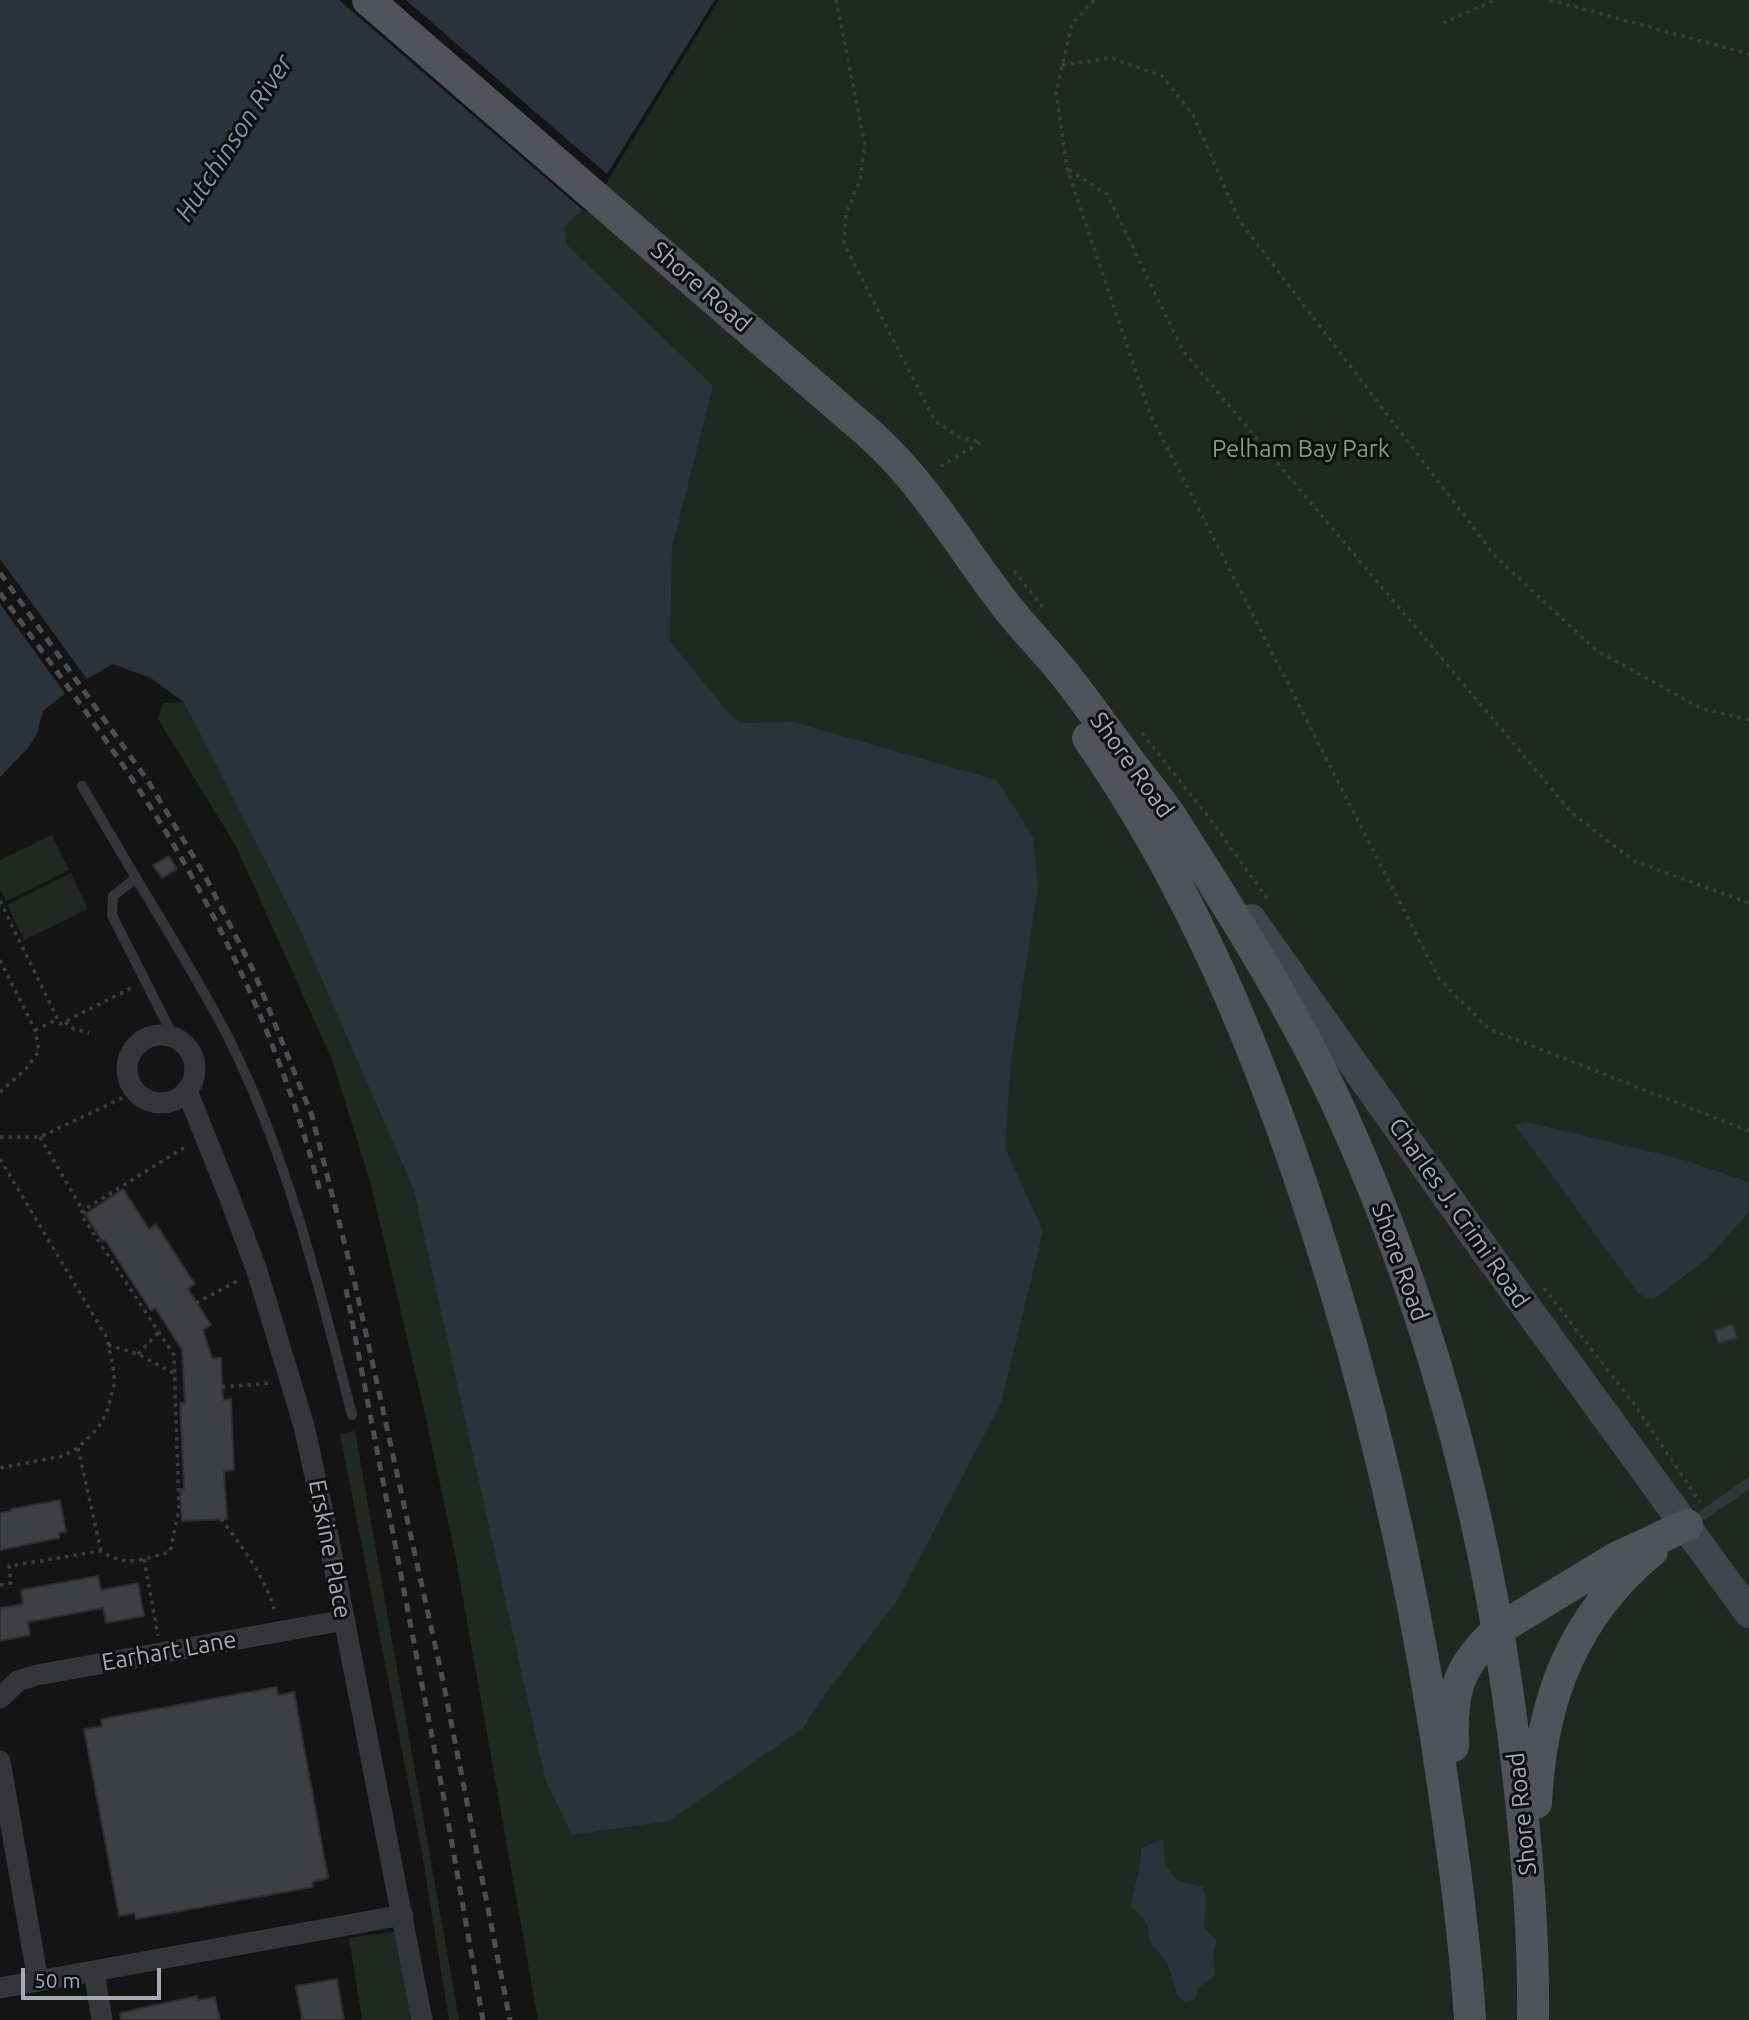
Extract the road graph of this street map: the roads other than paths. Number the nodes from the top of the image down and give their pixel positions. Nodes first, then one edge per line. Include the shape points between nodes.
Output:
1 (368, 0) edge
2 (1004, 603) junction
3 (82, 786) dead end
4 (1169, 814) junction
5 (136, 878) junction
6 (173, 1036) junction
7 (187, 1091) junction
8 (352, 1415) dead end
9 (1749, 1483) edge
10 (1687, 1525) junction
11 (1749, 1613) edge
12 (345, 1620) junction
13 (1499, 1629) junction
14 (0, 1698) edge
15 (0, 1760) edge
16 (1461, 1902) junction
17 (1532, 1908) junction
18 (402, 1915) junction
19 (94, 1971) junction
20 (38, 1981) junction
21 (0, 1987) edge
22 (102, 2020) edge
23 (422, 2020) edge
24 (1470, 2020) edge
25 (1532, 2020) edge

1 - 2 main road, Shore Road via 888,450
2 - 4 main road, Shore Road via 1067,677
2 - 16 main road, Shore Road via 1166,863 1227,986 1276,1110 1341,1306 1388,1488 1419,1635
3 - 5 lane
4 - 10 main road, Charles J. Crimi Road via 1210,863
4 - 13 main road, Shore Road via 1300,1031 1370,1183 1443,1387
5 - 6 lane via 117,891 111,905 115,922
5 - 8 lane via 227,1036 257,1102 290,1192
6 - 7 street via 186,1044 195,1062
6 - 7 street via 148,1036 133,1048 127,1075 135,1092 161,1103
7 - 12 street, Erskine Place via 257,1271 291,1382 316,1475
9 - 10 lane
10 - 11 main road, Charles J. Crimi Road
10 - 13 main road via 1616,1558
10 - 17 main road via 1647,1555 1607,1596 1578,1638 1560,1676 1540,1751
12 - 14 street, Earhart Lane via 27,1677
12 - 18 street, Erskine Place
13 - 16 main road via 1468,1662 1453,1700
13 - 17 main road, Shore Road
15 - 20 street
16 - 24 main road, Shore Road
17 - 25 main road, Shore Road
18 - 19 street
18 - 23 street, Erskine Place
19 - 20 street
19 - 22 street
20 - 21 street

